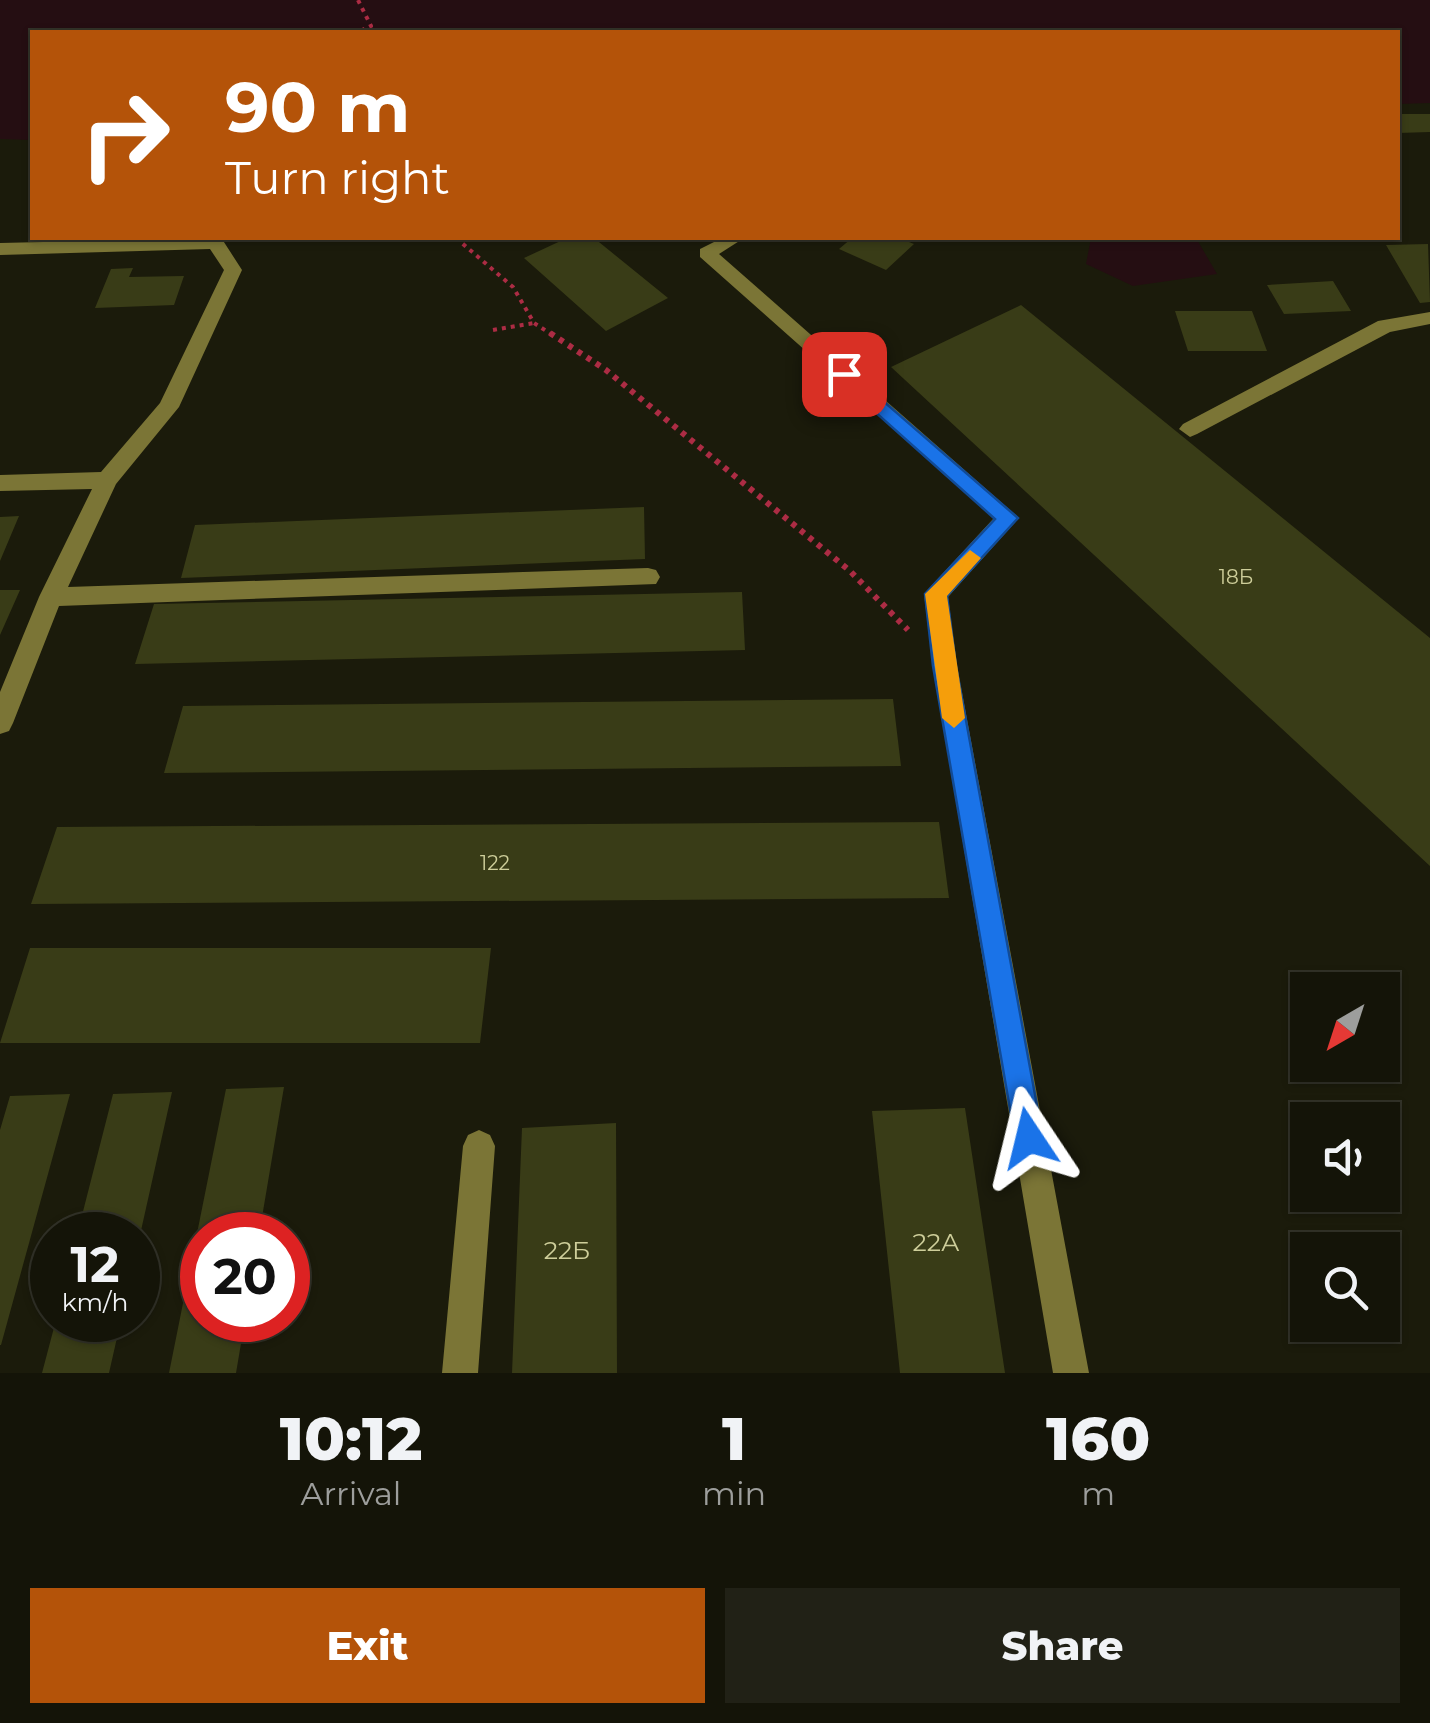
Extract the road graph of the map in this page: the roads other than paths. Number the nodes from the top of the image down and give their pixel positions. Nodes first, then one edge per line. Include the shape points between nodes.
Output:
1 (731, 240) edge
2 (0, 249) edge
3 (1430, 318) edge
4 (1190, 429) dead end
5 (107, 480) junction
6 (0, 482) edge
7 (648, 576) dead end
8 (51, 597) junction
9 (0, 723) edge
10 (478, 1146) dead end
11 (460, 1373) edge
12 (1071, 1373) edge

1 - 12 street via 707,253 1008,518 936,594
2 - 5 street via 215,243 233,270 169,406
3 - 4 street via 1385,326
5 - 6 street
5 - 8 street
7 - 8 street
8 - 9 street
10 - 11 street

